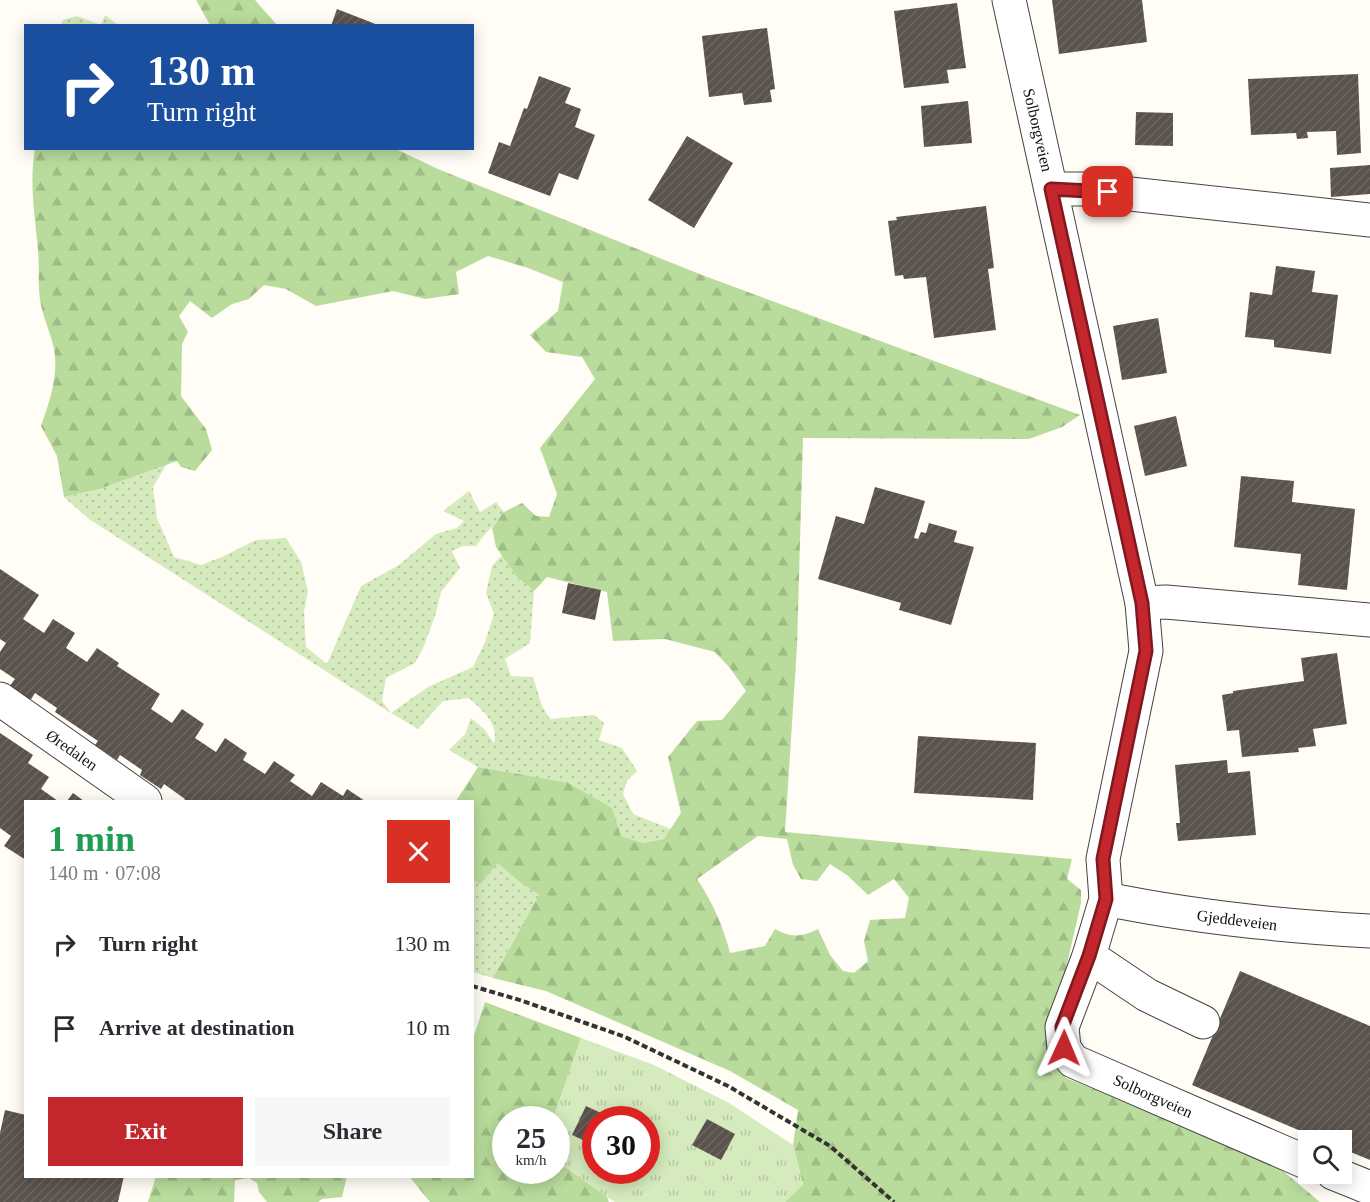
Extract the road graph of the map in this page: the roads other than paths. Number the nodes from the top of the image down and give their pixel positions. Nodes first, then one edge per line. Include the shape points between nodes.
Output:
1 (1008, 0) edge
2 (1051, 189) junction
3 (1370, 220) edge
4 (1142, 603) junction
5 (1370, 620) edge
6 (0, 699) edge
7 (144, 800) edge
8 (1106, 899) junction
9 (1370, 931) edge
10 (1089, 956) junction
11 (1203, 1022) dead end
12 (1298, 1159) edge
13 (1352, 1181) edge
14 (1370, 1188) edge

1 - 2 street, Solborgveien
2 - 3 street via 1084,189
2 - 4 street, Solborgveien
4 - 5 street
4 - 8 street, Solborgveien via 1146,651 1103,859
6 - 7 street, Øredalen
8 - 9 street, Gjeddeveien via 1241,921
8 - 10 street, Solborgveien
10 - 11 street via 1147,995
10 - 12 street, Solborgveien via 1062,1027 1064,1048 1073,1061
13 - 14 street

